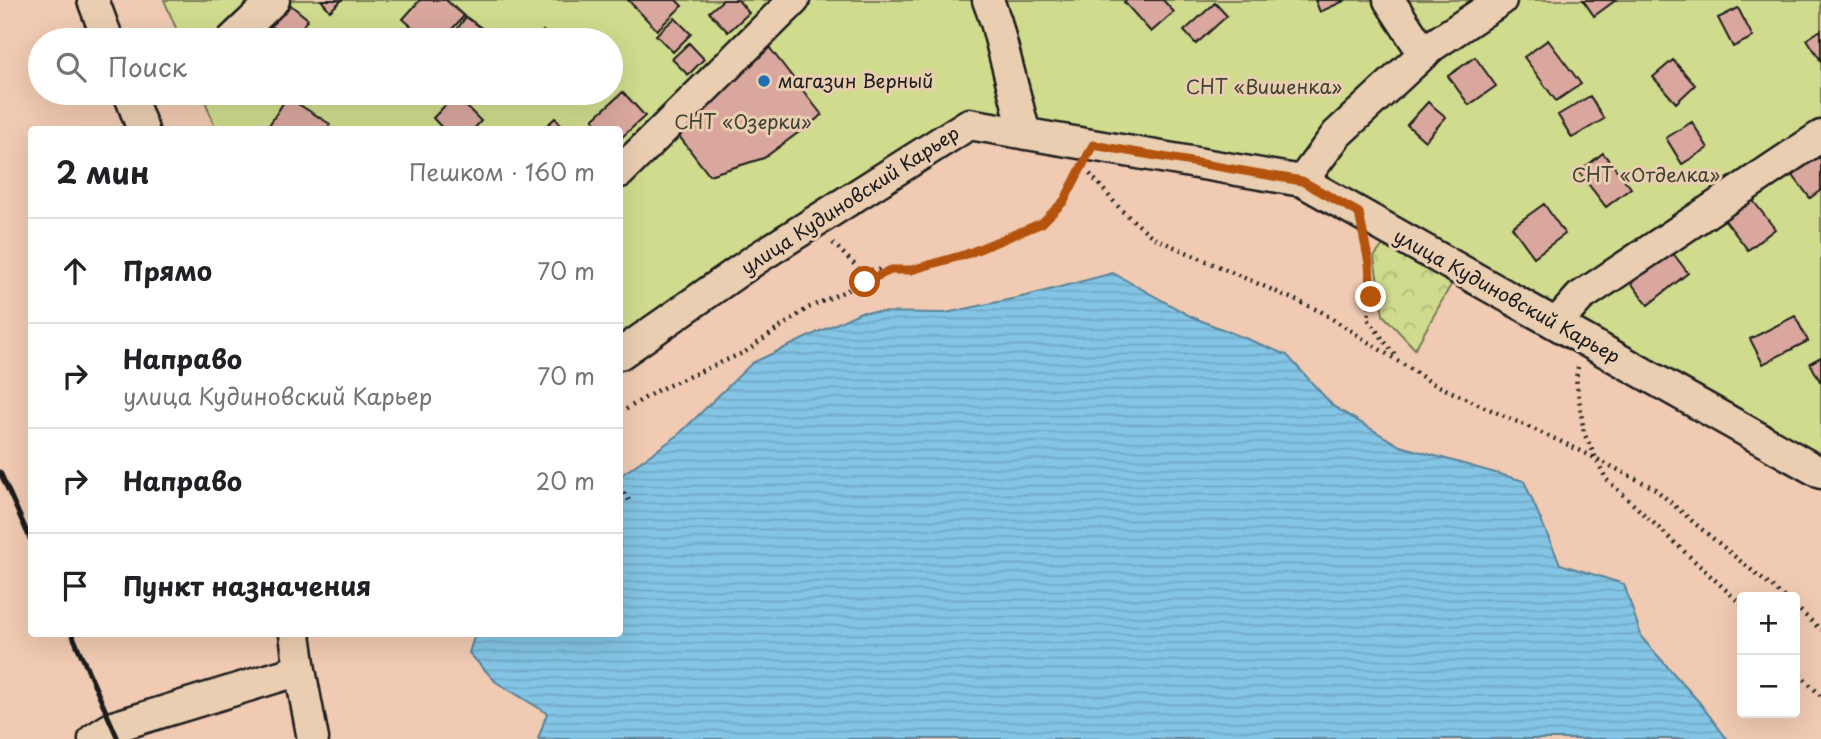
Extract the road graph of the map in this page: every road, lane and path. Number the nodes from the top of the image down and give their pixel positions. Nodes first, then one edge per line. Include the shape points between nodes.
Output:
1 (93, 0) edge
2 (274, 0) edge
3 (794, 0) edge
4 (988, 0) edge
5 (1389, 0) edge
6 (1501, 0) edge
7 (104, 28) edge
8 (245, 28) edge
9 (1424, 54) junction
10 (134, 105) edge
11 (141, 126) edge
12 (1024, 134) junction
13 (1821, 136) edge
14 (623, 169) edge
15 (1302, 181) junction
16 (1359, 213) junction
17 (813, 223) junction
18 (891, 270) junction
19 (1569, 331) junction
20 (623, 352) edge
21 (1398, 361) junction
22 (623, 411) edge
23 (1821, 473) edge
24 (623, 491) edge
25 (631, 502) dead end
26 (1778, 592) edge
27 (1737, 600) edge
28 (1800, 611) edge
29 (1821, 630) edge
30 (295, 637) edge
31 (300, 670) junction
32 (1800, 674) edge
33 (1821, 696) edge
34 (94, 739) edge
35 (313, 739) edge

1 - 7 street
2 - 8 street
3 - 14 street
4 - 12 street
5 - 9 street
6 - 9 street
9 - 15 street via 1337,134
10 - 11 street
12 - 15 street, улица Кудиновский Карьер
12 - 17 street, улица Кудиновский Карьер via 969,124
13 - 19 street via 1580,297
15 - 16 street, улица Кудиновский Карьер
16 - 19 street, улица Кудиновский Карьер
16 - 21 path via 1369,263 1368,319
17 - 18 path via 860,270
17 - 20 street, улица Кудиновский Карьер
18 - 21 path via 911,270 967,254 1042,223 1064,201 1083,165 1122,211 1154,238 1320,311
18 - 22 path via 808,308 745,352 658,390
19 - 23 street, улица Кудиновский Карьер
19 - 27 path via 1584,433 1606,479
21 - 26 path via 1432,383 1654,488
24 - 25 path
28 - 29 path
30 - 31 street
31 - 34 street via 113,727
31 - 35 street
32 - 33 path

